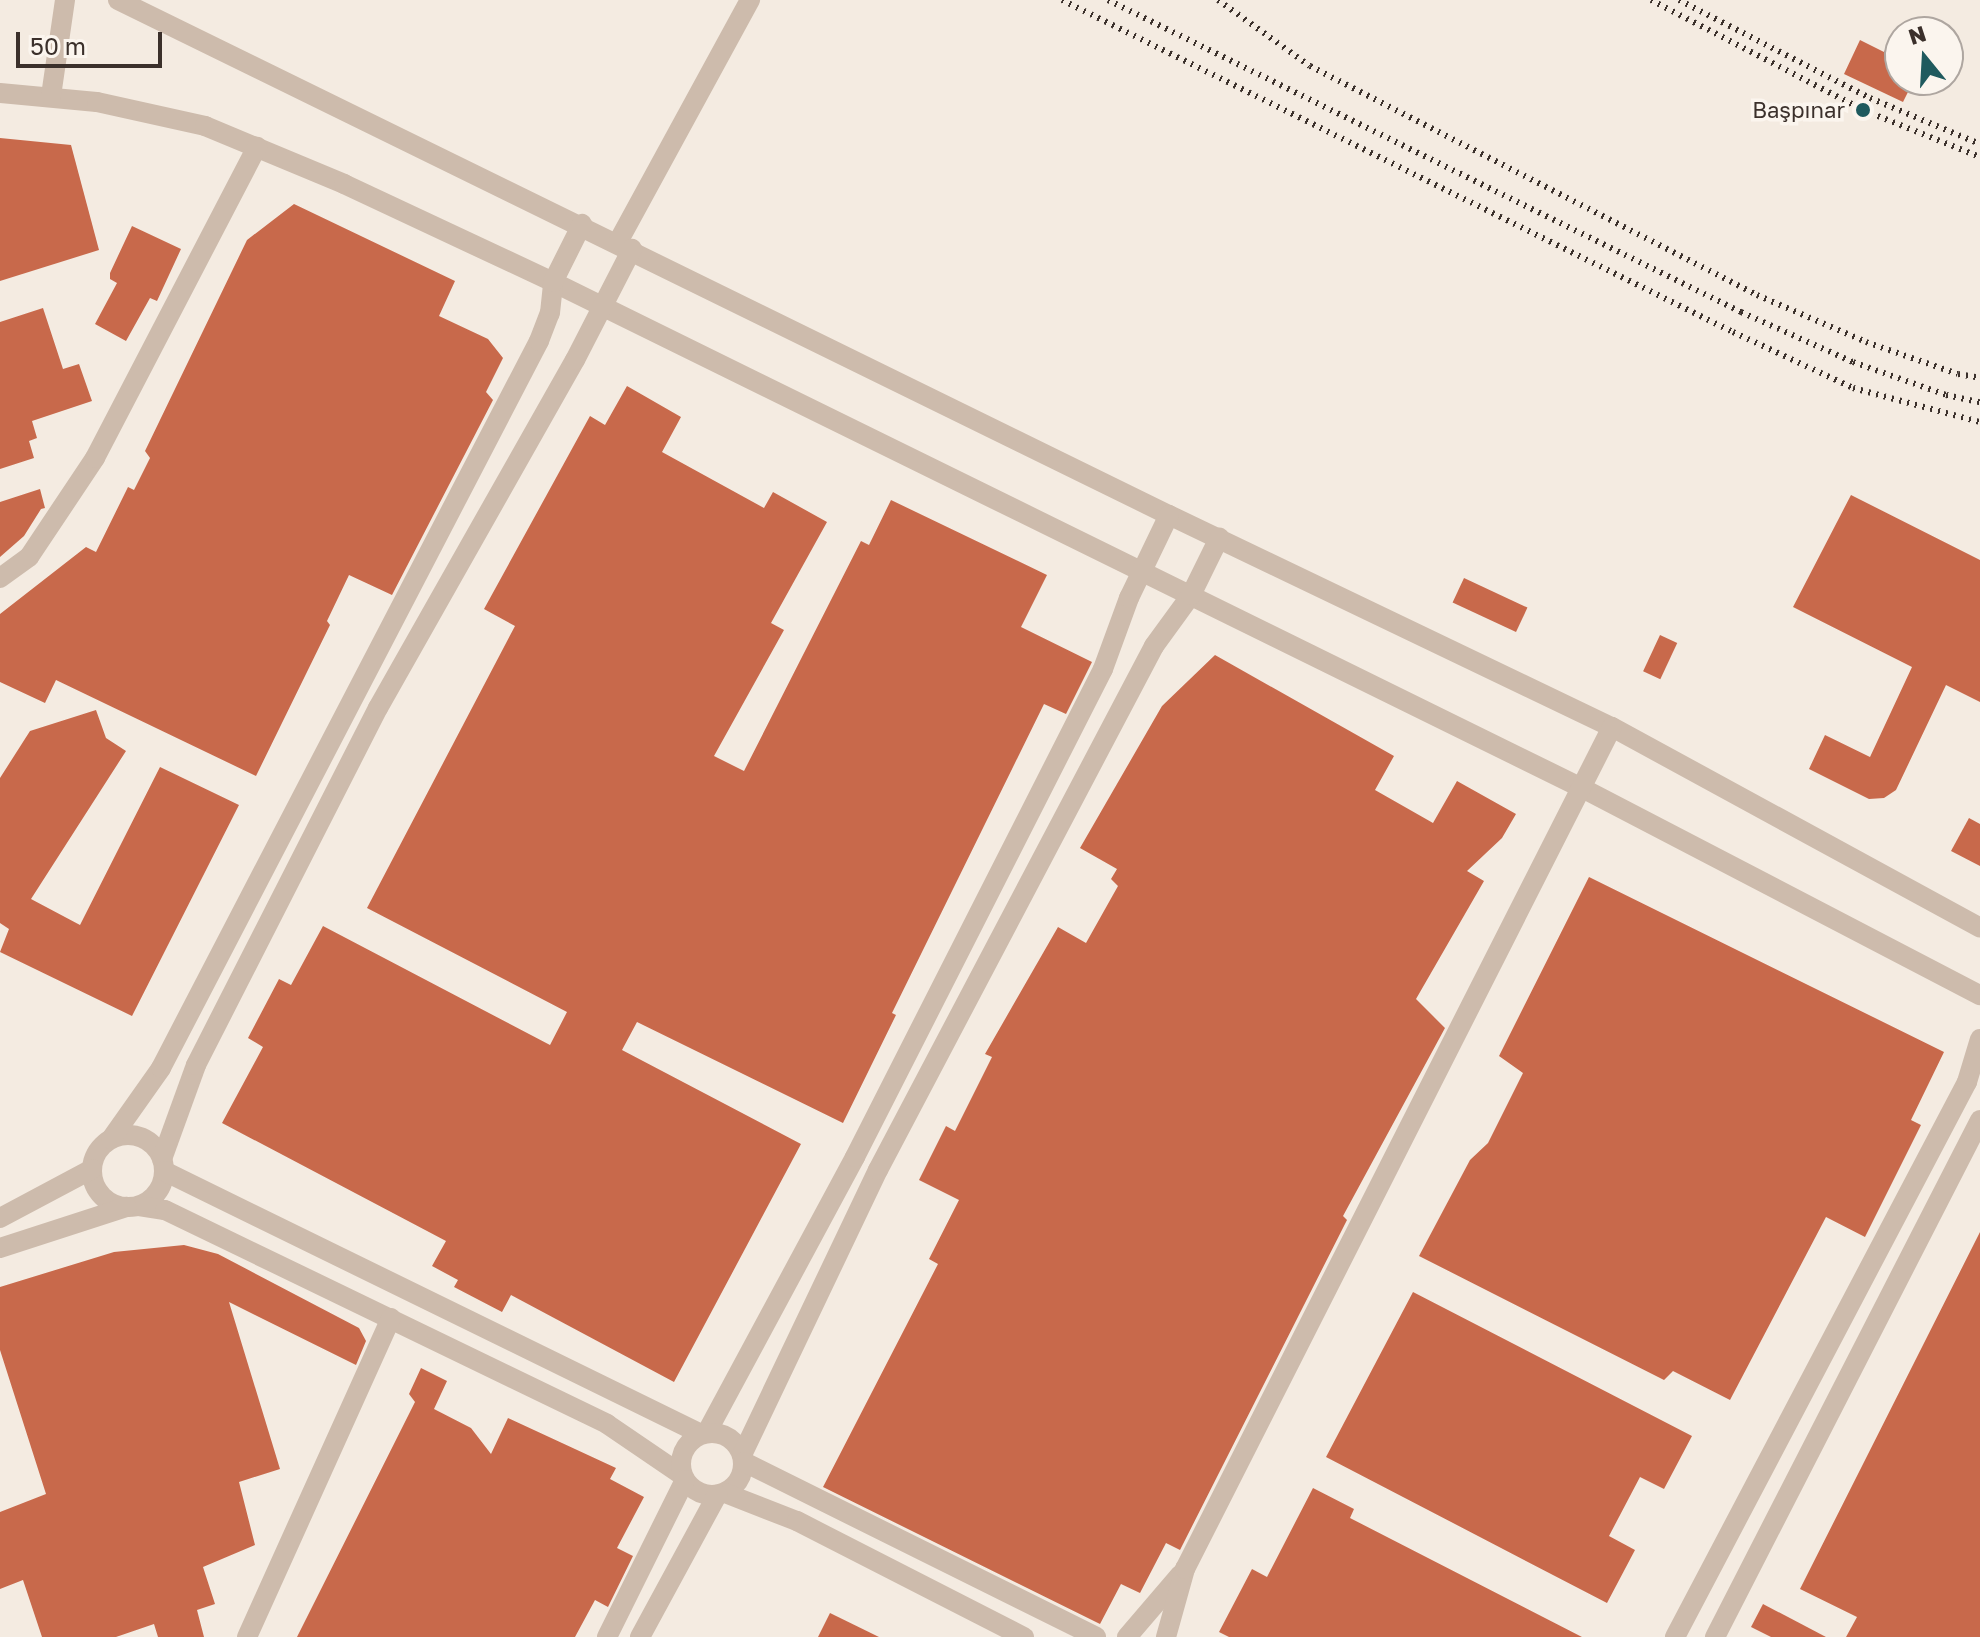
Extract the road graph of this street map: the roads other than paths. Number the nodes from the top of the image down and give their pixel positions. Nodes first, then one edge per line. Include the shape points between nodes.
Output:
1 (65, 0) edge
2 (118, 0) edge
3 (750, 0) edge
4 (0, 93) edge
5 (51, 96) junction
6 (257, 147) junction
7 (582, 224) junction
8 (625, 246) junction
9 (553, 282) junction
10 (602, 308) junction
11 (1169, 515) junction
12 (1219, 538) junction
13 (1143, 572) junction
14 (0, 578) edge
15 (1191, 595) junction
16 (353, 694) junction
17 (378, 708) junction
18 (1612, 727) junction
19 (1582, 788) junction
20 (284, 828) junction
21 (311, 840) junction
22 (1980, 928) edge
23 (1980, 995) edge
24 (1980, 1039) edge
25 (1980, 1120) edge
26 (111, 1139) junction
27 (855, 1157) junction
28 (163, 1165) junction
29 (92, 1169) junction
30 (878, 1170) junction
31 (132, 1206) junction
32 (0, 1218) edge
33 (0, 1248) edge
34 (391, 1318) junction
35 (704, 1433) junction
36 (743, 1458) junction
37 (684, 1478) junction
38 (721, 1494) junction
39 (1185, 1569) junction
40 (247, 1637) edge
41 (607, 1637) edge
42 (640, 1637) edge
43 (1024, 1637) edge
44 (1096, 1637) edge
45 (1127, 1637) edge
46 (1166, 1637) edge
47 (1675, 1637) edge
48 (1715, 1637) edge

1 - 5 street
2 - 7 street
3 - 8 street
4 - 5 street
5 - 6 street via 205,126
6 - 9 street
6 - 14 street via 95,458 29,557
7 - 8 street
7 - 9 street
8 - 10 street
8 - 11 street
9 - 10 street
9 - 16 street via 550,313 539,341
10 - 13 street
10 - 17 street
11 - 12 street
11 - 13 street
12 - 15 street
12 - 18 street
13 - 15 street
13 - 27 street via 1103,669
15 - 19 street
15 - 30 street via 1154,646
16 - 17 street
16 - 20 street
17 - 21 street
18 - 19 street
18 - 22 street
19 - 23 street
19 - 39 street
20 - 21 street
20 - 26 street via 161,1068
21 - 28 street via 196,1065
24 - 47 street via 1967,1082
25 - 48 street
26 - 28 street via 124,1135 147,1140
26 - 29 street via 101,1146
27 - 30 street
27 - 35 street
28 - 31 street via 156,1194
28 - 35 street
29 - 31 street via 99,1193 110,1203
29 - 32 street
30 - 36 street
31 - 33 street
31 - 34 street via 165,1210
34 - 37 street via 607,1424
34 - 40 street
35 - 36 street via 725,1435
35 - 37 street via 681,1455
36 - 38 street via 739,1480
36 - 44 street
37 - 38 street via 696,1491
37 - 41 street
38 - 42 street
38 - 43 street via 797,1521
39 - 45 street
39 - 46 street

